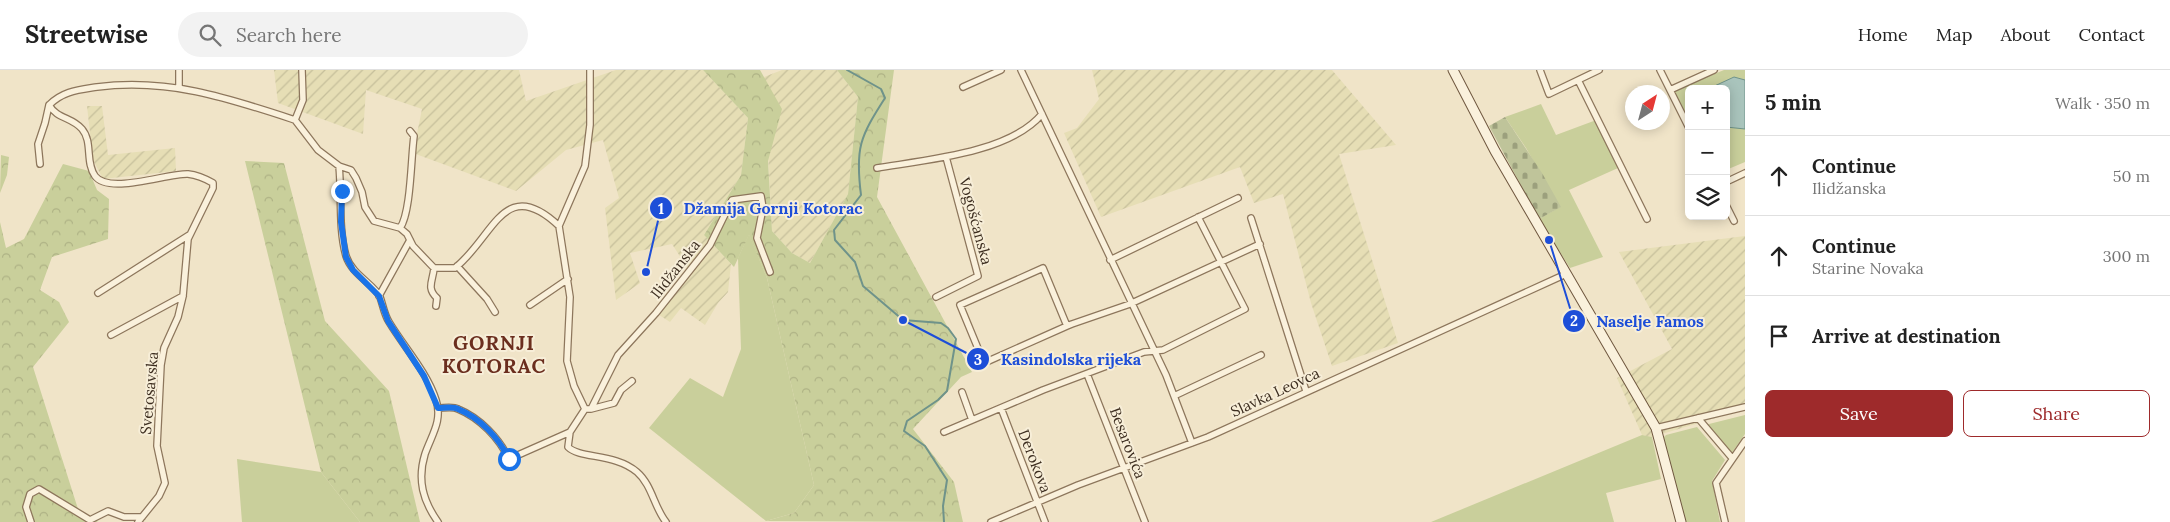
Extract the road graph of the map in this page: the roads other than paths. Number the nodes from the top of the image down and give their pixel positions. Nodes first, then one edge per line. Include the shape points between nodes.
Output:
1 (179, 70) edge
2 (302, 70) edge
3 (590, 70) edge
4 (1001, 70) edge
5 (1021, 70) edge
6 (1453, 70) edge
7 (1540, 70) edge
8 (1598, 70) edge
9 (1660, 70) edge
10 (1714, 70) edge
11 (1578, 80) junction
12 (1668, 85) edge
13 (179, 87) junction
14 (963, 87) dead end
15 (1670, 90) joint
16 (48, 105) junction
17 (1042, 114) junction
18 (295, 120) junction
19 (1685, 120) edge
20 (410, 131) dead end
21 (946, 157) junction
22 (40, 164) dead end
23 (339, 166) junction
24 (877, 168) dead end
25 (1745, 173) edge
26 (1730, 180) edge
27 (1238, 198) dead end
28 (1730, 214) edge
29 (1198, 217) junction
30 (1252, 218) dead end
31 (1647, 218) dead end
32 (1734, 221) dead end
33 (559, 226) junction
34 (400, 228) junction
35 (189, 235) junction
36 (410, 240) junction
37 (1260, 244) junction
38 (1110, 260) junction
39 (1221, 260) junction
40 (457, 266) junction
41 (434, 268) junction
42 (770, 272) dead end
43 (1566, 274) junction
44 (568, 278) junction
45 (98, 293) dead end
46 (183, 296) junction
47 (379, 296) junction
48 (936, 297) dead end
49 (1130, 304) junction
50 (530, 305) dead end
51 (436, 306) dead end
52 (495, 312) dead end
53 (1067, 326) junction
54 (111, 335) dead end
55 (1153, 350) junction
56 (1261, 355) dead end
57 (1087, 374) junction
58 (632, 381) dead end
59 (1306, 391) junction
60 (962, 392) dead end
61 (1174, 396) junction
62 (1745, 407) edge
63 (438, 408) junction
64 (1001, 408) junction
65 (588, 409) junction
66 (1698, 418) junction
67 (972, 420) junction
68 (1656, 428) junction
69 (570, 432) junction
70 (944, 432) dead end
71 (1745, 441) edge
72 (1192, 443) junction
73 (1732, 458) junction
74 (1124, 468) junction
75 (1037, 502) junction
76 (140, 519) edge
77 (663, 520) edge
78 (31, 522) edge
79 (438, 522) edge
80 (991, 522) edge
81 (1045, 522) edge
82 (1145, 522) edge
83 (1681, 522) edge
84 (1725, 522) edge

1 - 13 street
2 - 18 street via 303,100
3 - 33 street via 590,125 585,166
4 - 14 street
5 - 17 street
6 - 43 street via 1495,151
7 - 11 street via 1549,94
8 - 11 street
9 - 12 street
10 - 15 street
11 - 31 street
13 - 16 street via 160,84 74,90 61,94
13 - 18 street via 230,98
15 - 19 street
16 - 22 street via 38,144
16 - 35 street, Svetosavska via 54,114 82,129 88,139 95,176 102,182 126,183 188,174 213,183 214,188
17 - 21 street via 1032,124 1007,138
17 - 38 street
18 - 23 street via 318,150
20 - 34 street via 414,136 407,206
21 - 24 street
21 - 48 street, Vogošćanska via 978,276
23 - 34 street via 351,170 362,192 364,207 374,221
23 - 47 street via 346,257 353,270
25 - 26 street
27 - 29 street
28 - 32 street
29 - 38 street
29 - 39 street
30 - 37 street
33 - 40 street via 547,214 531,206 512,207
33 - 44 street
34 - 36 street
35 - 45 street, Svetosavska
35 - 46 street, Svetosavska
36 - 41 street
36 - 47 street
37 - 39 street
37 - 59 street
38 - 49 street
39 - 49 street
39 - 55 street via 1245,309 1163,350
40 - 41 street
40 - 52 street
41 - 51 street via 430,287 437,298
42 - 65 street, Ilidžanska via 757,238 763,208 761,196 732,200 710,245 621,351
43 - 59 street, Slavka Leovca
43 - 68 street
44 - 50 street
44 - 65 street via 566,361 574,386
46 - 54 street
46 - 76 street, Svetosavska via 161,365 157,446 165,483
47 - 63 street via 388,321 424,376
49 - 53 street
49 - 55 street
53 - 53 street via 984,363 960,305 1043,268
55 - 57 street
55 - 61 street
56 - 61 street
57 - 64 street
57 - 74 street, Besarovića
58 - 65 street via 621,390 614,403
59 - 72 street, Slavka Leovca
60 - 67 street
61 - 72 street
62 - 66 street
63 - 69 street via 457,408 479,423 495,436 509,459
63 - 79 street via 436,431 425,454 421,478 427,507
64 - 67 street
64 - 75 street, Derokova
65 - 69 street, Ilidžanska
66 - 68 street
66 - 73 street
67 - 70 street
68 - 83 street
69 - 77 street via 568,447 571,450 616,459 636,471 647,484
71 - 73 street
72 - 74 street, Slavka Leovca
73 - 84 street via 1716,483
74 - 75 street, Slavka Leovca
74 - 82 street, Besarovića
75 - 80 street, Slavka Leovca
75 - 81 street, Derokova
76 - 78 street, Svetosavska via 108,511 90,520 40,489 30,494 26,507

